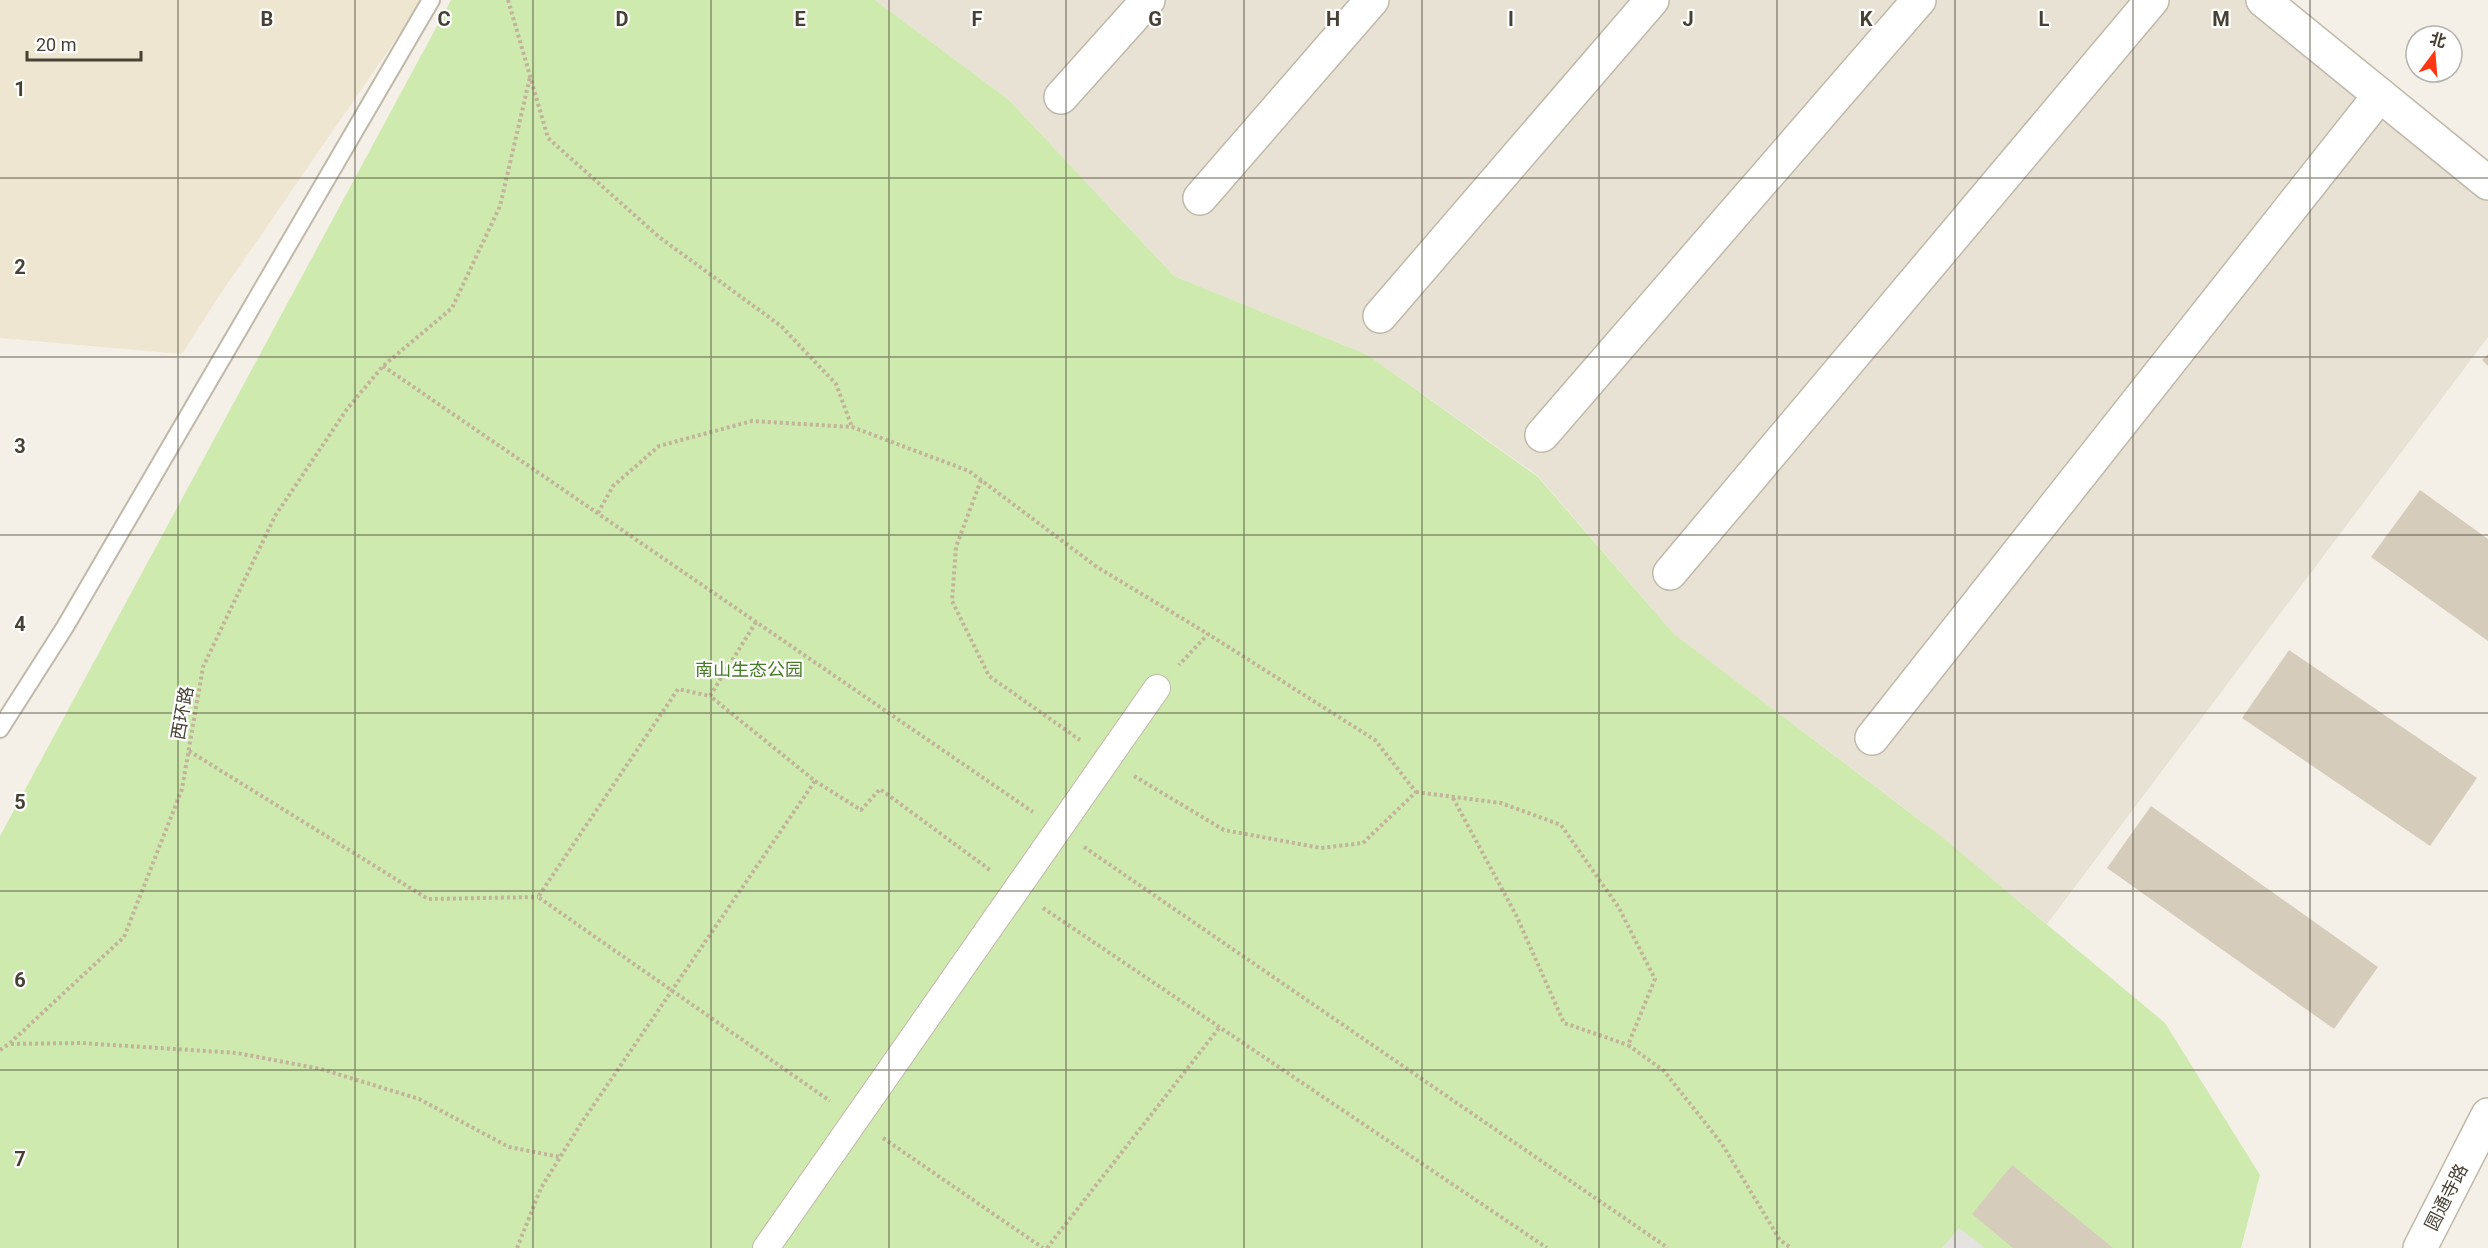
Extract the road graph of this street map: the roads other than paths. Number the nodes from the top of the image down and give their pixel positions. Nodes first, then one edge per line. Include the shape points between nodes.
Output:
1 (431, 0) edge
2 (1148, 0) edge
3 (1372, 0) edge
4 (1652, 0) edge
5 (1918, 0) edge
6 (2152, 0) edge
7 (2263, 0) edge
8 (2380, 95) junction
9 (1061, 97) dead end
10 (2488, 183) edge
11 (1200, 198) dead end
12 (1380, 316) dead end
13 (1542, 435) dead end
14 (1670, 573) dead end
15 (1157, 688) road end
16 (0, 729) edge
17 (1872, 738) dead end
18 (2488, 1115) edge
19 (766, 1248) edge
20 (2420, 1248) edge

1 - 16 lane via 65,627
2 - 9 street
3 - 11 street
4 - 12 street
5 - 13 street
6 - 14 street
7 - 8 street
8 - 10 street
8 - 17 street
15 - 19 street
18 - 20 street, 圆通寺路

